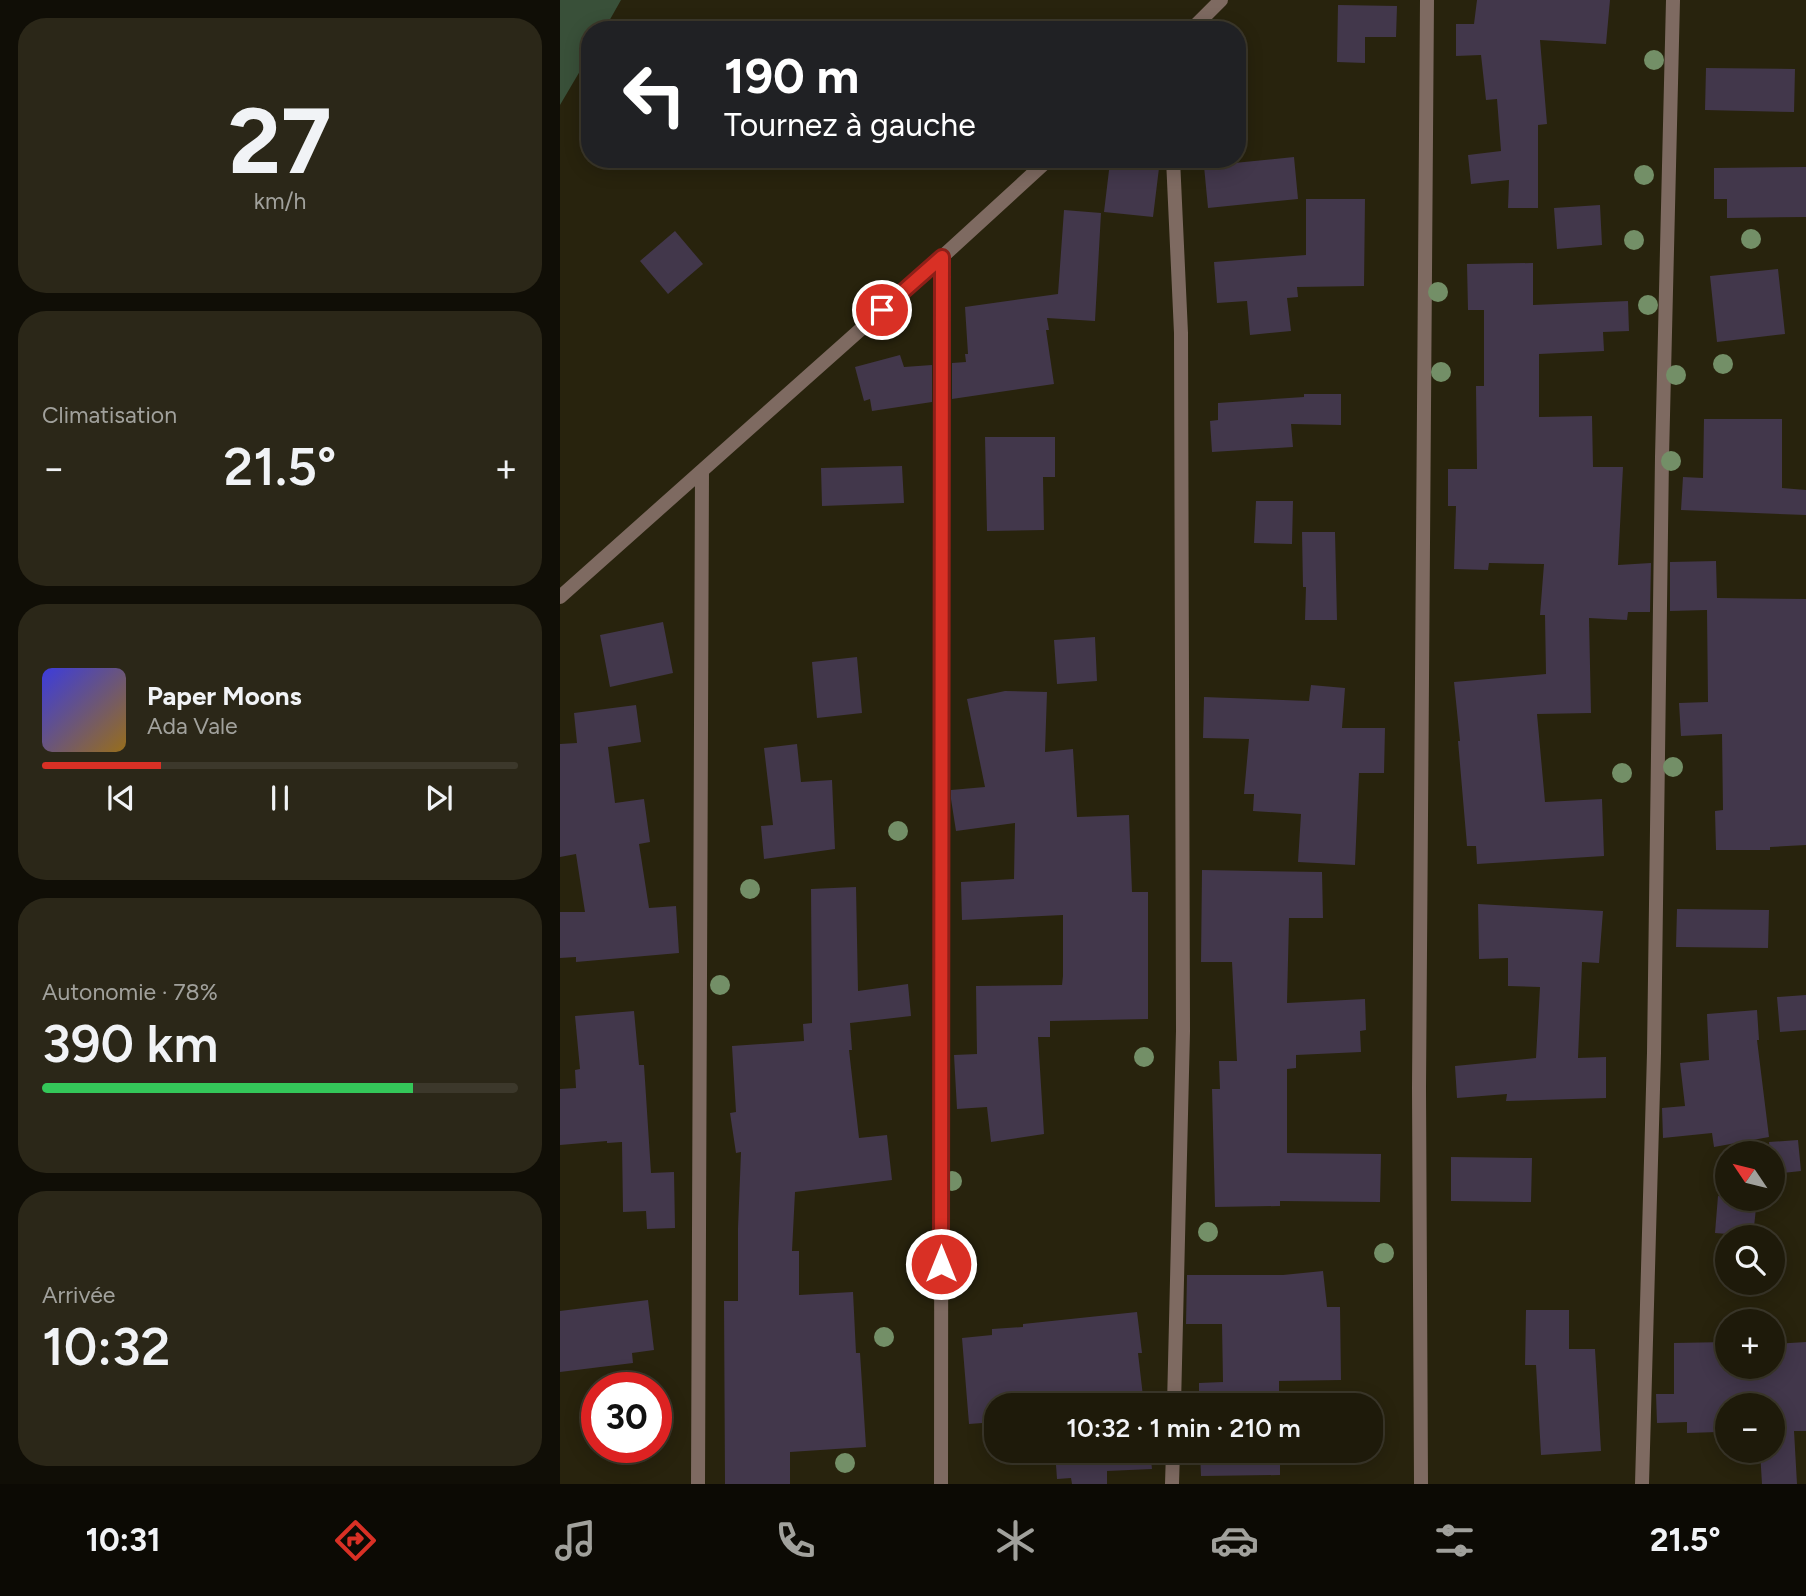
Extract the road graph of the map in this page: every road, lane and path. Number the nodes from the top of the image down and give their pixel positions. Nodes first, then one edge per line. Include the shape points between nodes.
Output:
1 (1221, 0) edge
2 (1427, 0) edge
3 (1672, 0) edge
4 (1200, 21) edge
5 (1039, 168) edge
6 (1173, 168) edge
7 (942, 257) junction
8 (702, 471) junction
9 (560, 597) edge
10 (1174, 1393) edge
11 (1172, 1463) edge
12 (698, 1484) edge
13 (941, 1484) edge
14 (1172, 1484) edge
15 (1421, 1484) edge
16 (1642, 1484) edge

1 - 4 street
2 - 15 street via 1419,1088
3 - 16 street
5 - 7 street
6 - 10 street via 1181,333 1183,1031
7 - 8 street
7 - 13 street
8 - 9 street
8 - 12 street
11 - 14 street

